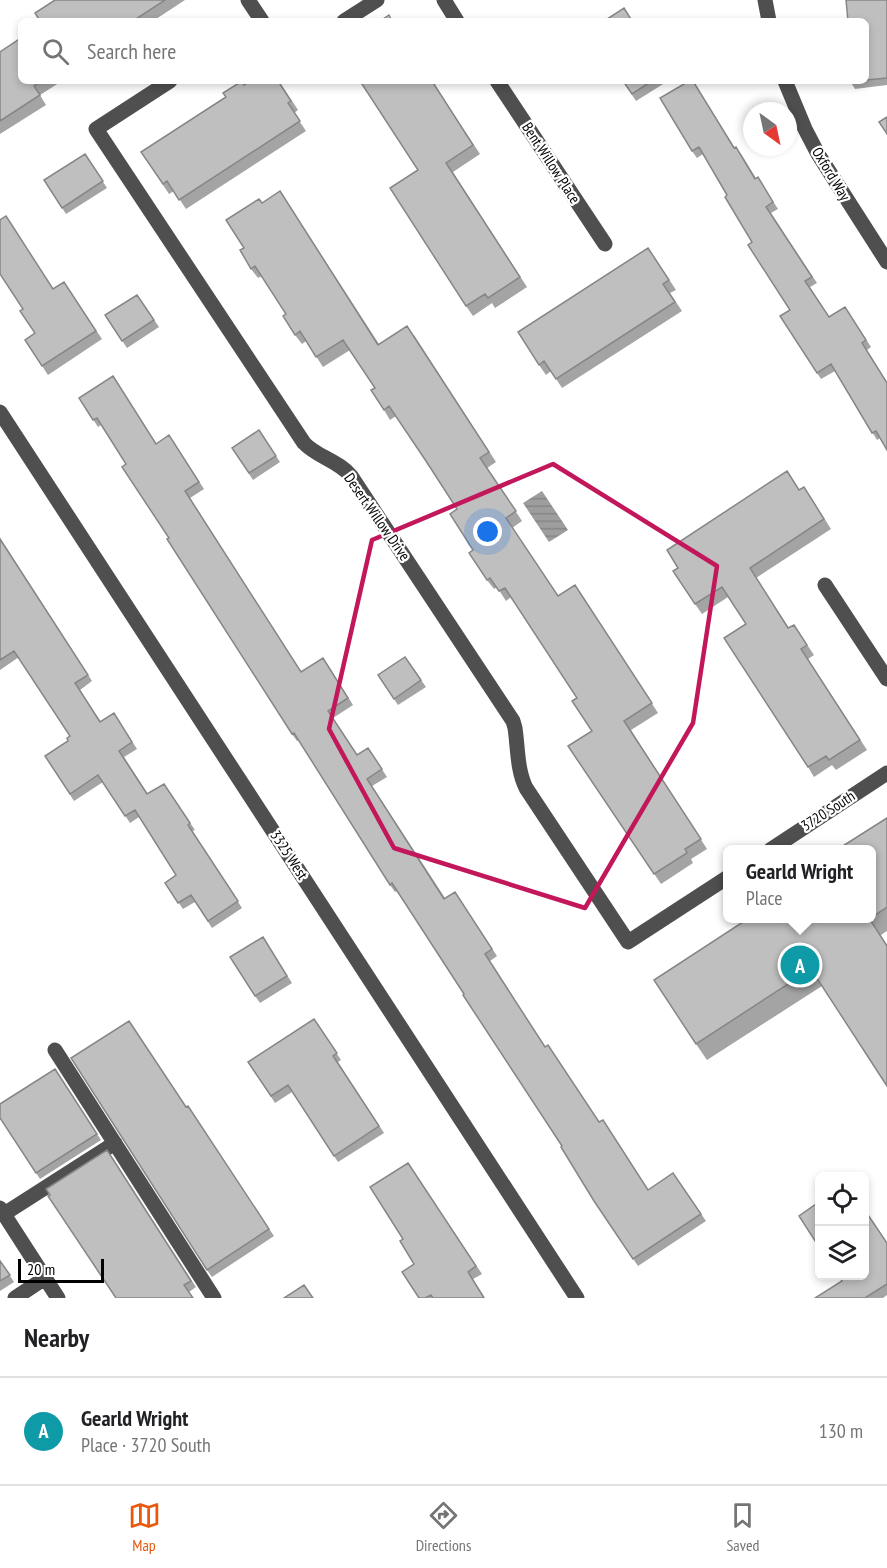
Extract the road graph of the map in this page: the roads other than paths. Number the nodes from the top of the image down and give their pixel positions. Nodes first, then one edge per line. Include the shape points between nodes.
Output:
1 (248, 0) edge
2 (376, 0) edge
3 (444, 0) edge
4 (765, 0) edge
5 (260, 18) edge
6 (349, 18) edge
7 (456, 18) edge
8 (768, 18) edge
9 (165, 84) edge
10 (499, 84) edge
11 (786, 84) edge
12 (605, 244) dead end
13 (887, 262) edge
14 (0, 412) edge
15 (825, 585) dead end
16 (887, 679) edge
17 (887, 773) edge
18 (776, 845) edge
19 (723, 880) edge
20 (55, 1050) dead end
21 (114, 1143) junction
22 (2, 1211) edge
23 (45, 1278) junction
24 (15, 1298) edge
25 (58, 1298) edge
26 (214, 1298) edge
27 (577, 1298) edge

1 - 5 street
2 - 6 street
3 - 7 street
4 - 8 street
9 - 19 street, Desert Willow Drive via 96,129 304,443 351,476 507,712 515,728 526,788 628,942
10 - 12 street, Bent Willow Place
11 - 13 street, Oxford Way via 818,154
14 - 27 street, 3325 West
15 - 16 street
17 - 18 street, 3720 South
20 - 21 street
21 - 22 street
21 - 26 street
22 - 23 street
23 - 24 street
23 - 25 street

